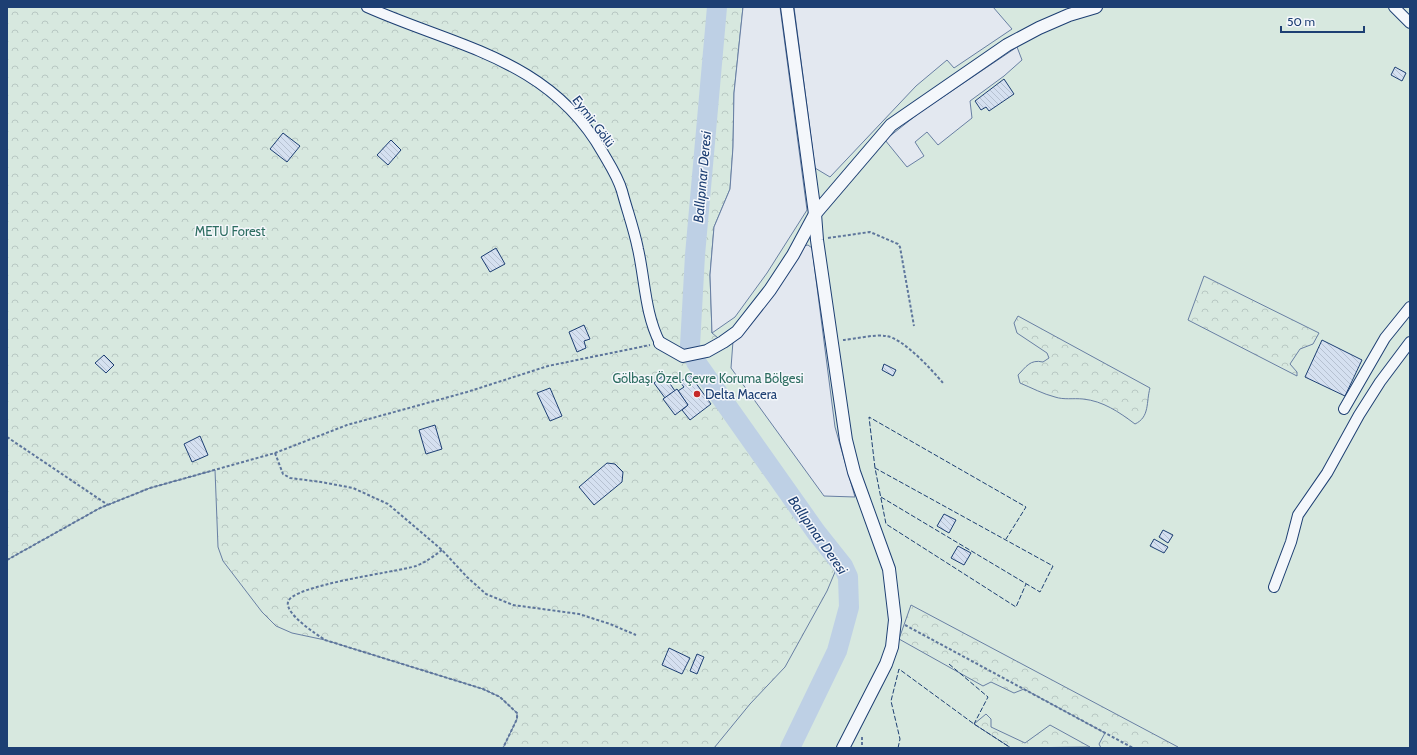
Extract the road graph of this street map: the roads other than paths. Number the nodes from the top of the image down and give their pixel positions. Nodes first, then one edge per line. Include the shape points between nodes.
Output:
1 (366, 7) edge
2 (787, 7) edge
3 (1096, 7) edge
4 (1394, 7) edge
5 (1410, 23) edge
6 (816, 214) junction
7 (1410, 307) edge
8 (1410, 342) edge
9 (660, 343) joint
10 (1344, 409) dead end
11 (1274, 587) dead end
12 (843, 748) edge

1 - 9 street, Eymir Gölü via 499,59 538,82 569,106 596,141 619,180 638,248 652,328
2 - 6 street
3 - 6 street via 1069,15 1007,45 918,105 891,125
4 - 5 street
6 - 9 street via 770,290 737,332 706,351 687,356 672,351
6 - 12 street via 817,240 846,440 854,472 889,569 895,620 892,647 886,664
7 - 10 street via 1385,338
8 - 11 street via 1380,382 1327,473 1298,515

